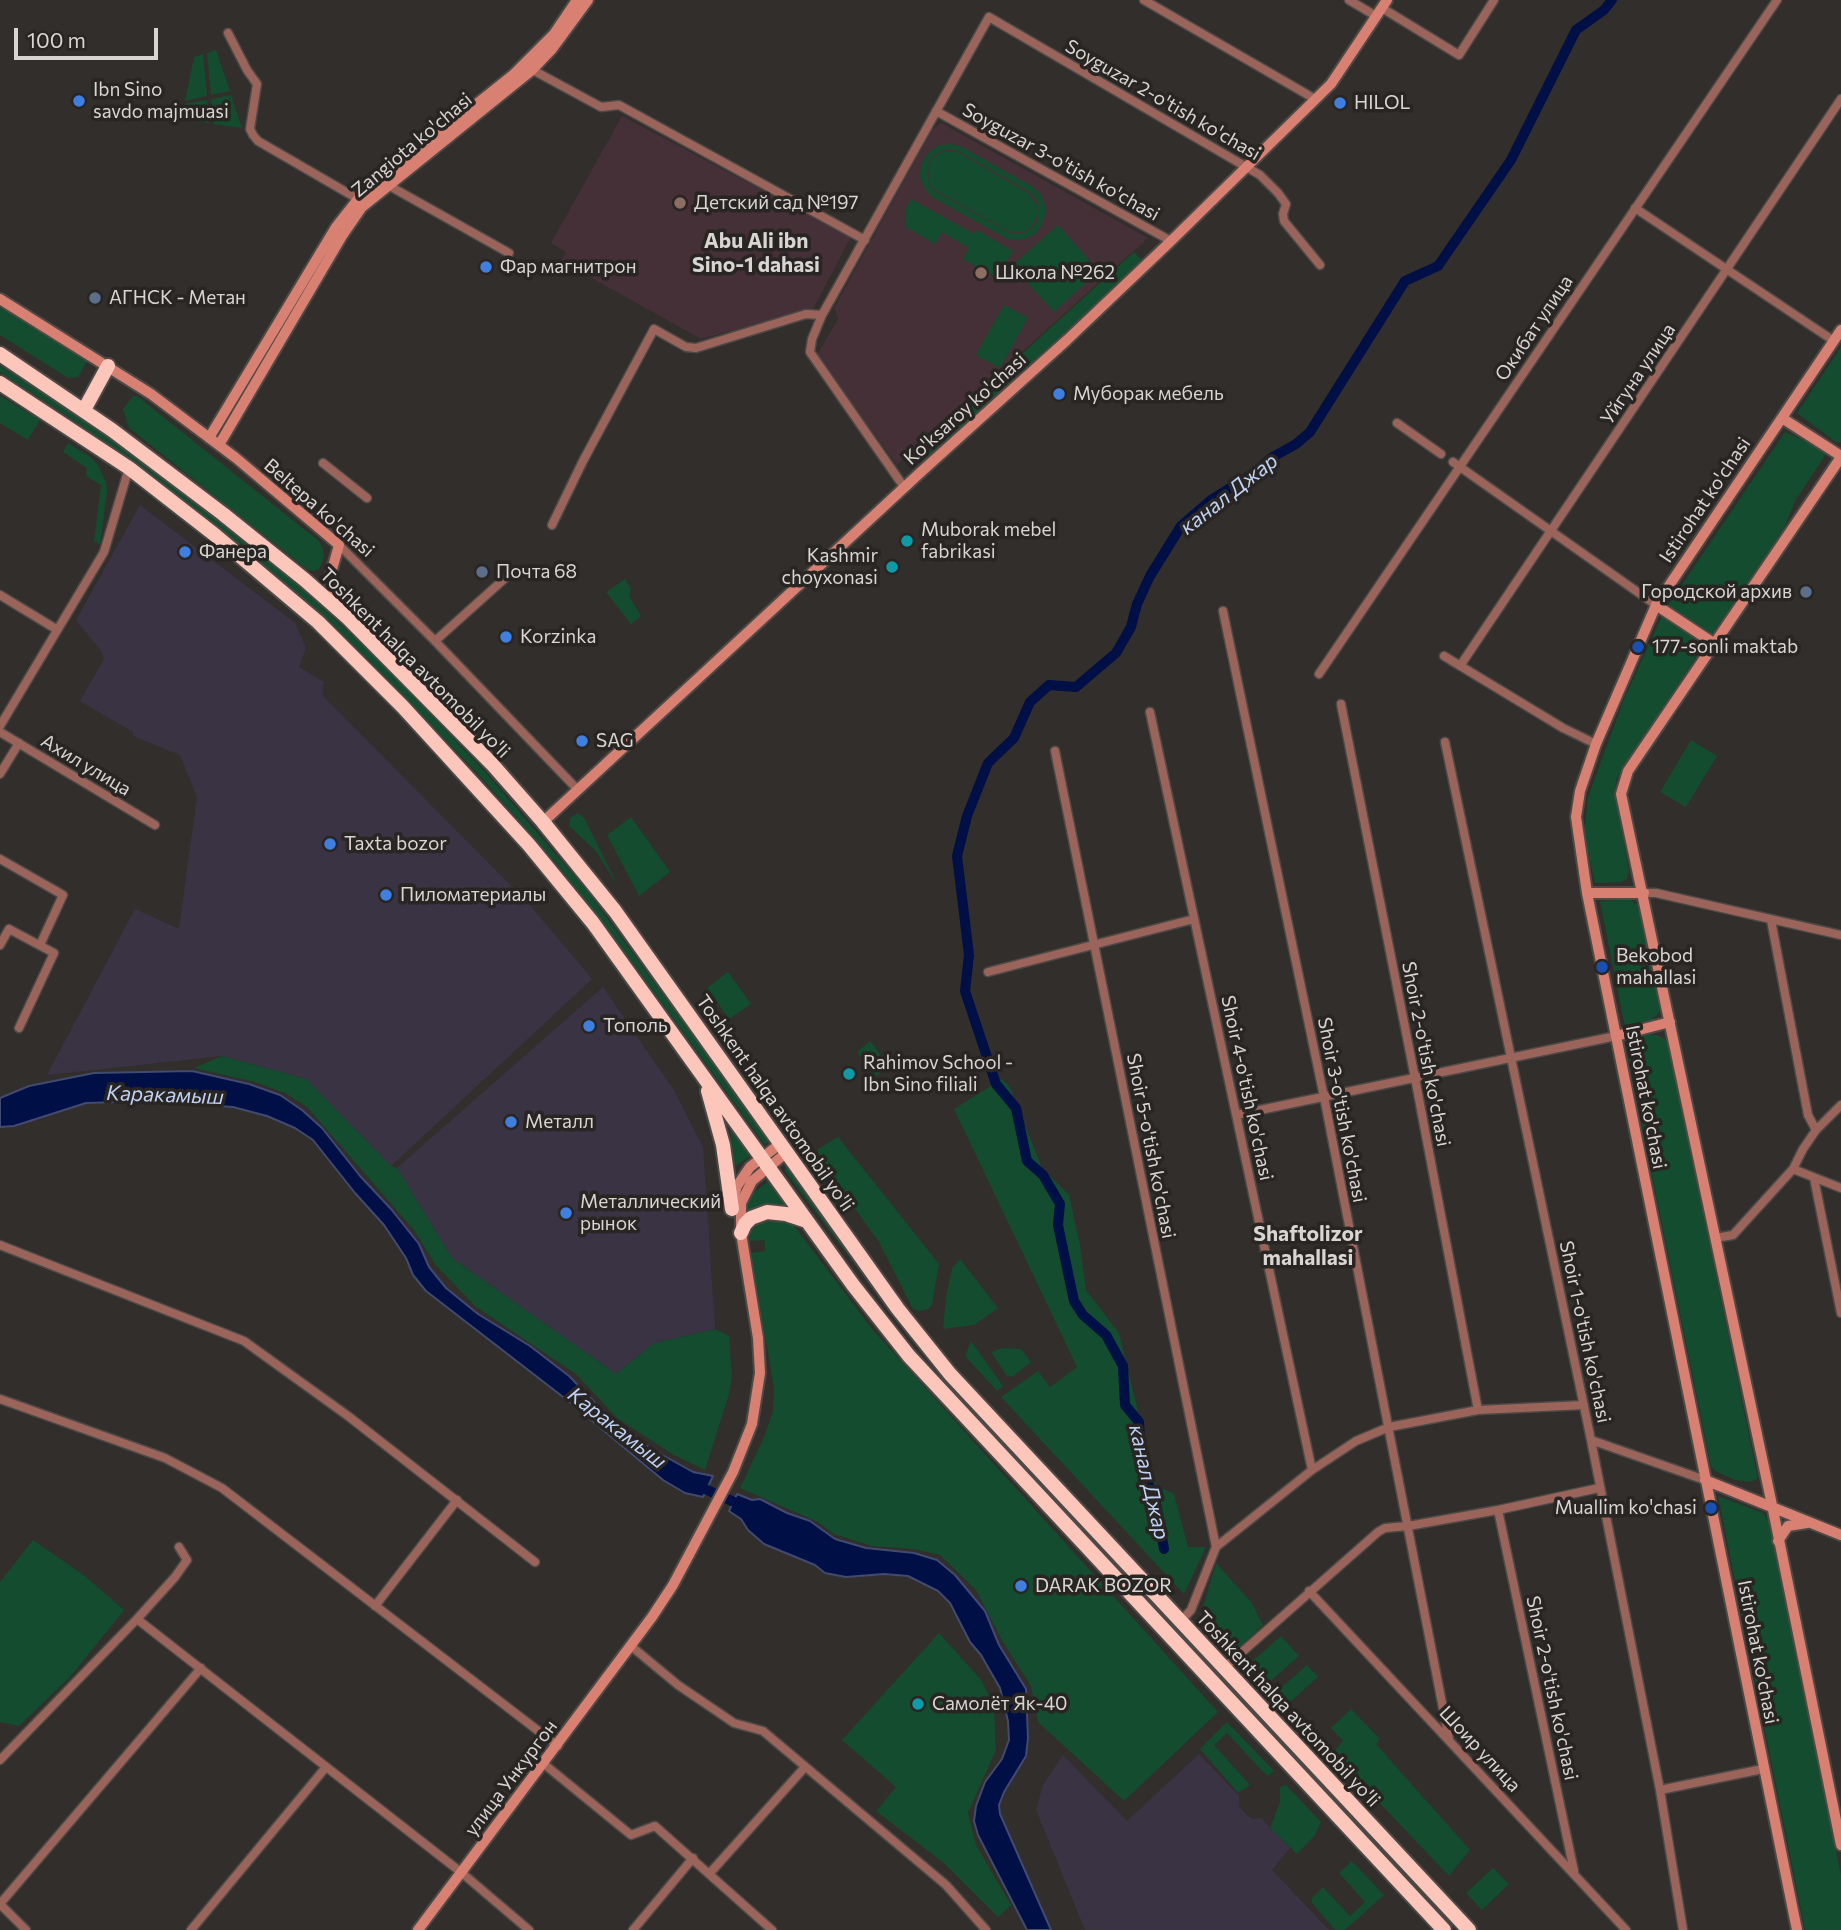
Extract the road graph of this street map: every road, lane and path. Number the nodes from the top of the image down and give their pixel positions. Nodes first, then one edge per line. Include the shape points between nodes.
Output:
1 (577, 0) edge
2 (588, 0) edge
3 (1144, 0) edge
4 (1349, 0) edge
5 (1494, 0) edge
6 (1777, 0) edge
7 (1382, 8) edge
8 (228, 33) dead end
9 (528, 68) junction
10 (1315, 99) junction
11 (1841, 99) edge
12 (936, 111) junction
13 (1246, 166) junction
14 (384, 183) junction
15 (358, 199) junction
16 (1635, 208) junction
17 (864, 240) junction
18 (1171, 241) junction
19 (509, 253) dead end
20 (1320, 265) dead end
21 (1726, 270) junction
22 (0, 299) edge
23 (822, 315) junction
24 (1841, 330) edge
25 (1833, 341) junction
26 (0, 354) edge
27 (108, 366) junction
28 (0, 383) edge
29 (84, 410) junction
30 (1782, 418) junction
31 (1397, 423) dead end
32 (214, 441) junction
33 (1441, 454) dead end
34 (1841, 456) edge
35 (323, 463) dead end
36 (1456, 464) junction
37 (129, 468) junction
38 (904, 487) junction
39 (367, 498) dead end
40 (552, 525) dead end
41 (1551, 531) junction
42 (339, 544) junction
43 (512, 572) dead end
44 (305, 580) junction
45 (329, 580) junction
46 (0, 594) edge
47 (1656, 605) junction
48 (1223, 611) dead end
49 (348, 618) junction
50 (56, 629) junction
51 (435, 641) junction
52 (1714, 644) junction
53 (1444, 656) dead end
54 (1460, 666) junction
55 (1318, 674) dead end
56 (1341, 704) dead end
57 (1150, 712) dead end
58 (0, 726) edge
59 (0, 732) edge
60 (1445, 742) dead end
61 (19, 743) junction
62 (1596, 744) junction
63 (1055, 751) dead end
64 (0, 774) edge
65 (577, 789) junction
66 (543, 822) junction
67 (155, 825) dead end
68 (0, 859) edge
69 (1587, 893) junction
70 (1644, 893) junction
71 (1195, 919) junction
72 (1771, 920) junction
73 (1841, 935) edge
74 (40, 945) junction
75 (1095, 945) junction
76 (0, 946) edge
77 (988, 972) dead end
78 (1670, 1022) junction
79 (19, 1028) dead end
80 (1616, 1036) junction
81 (1512, 1059) junction
82 (703, 1077) junction
83 (1416, 1079) junction
84 (1324, 1097) junction
85 (1841, 1105) edge
86 (1236, 1115) junction
87 (1816, 1130) junction
88 (783, 1148) junction
89 (764, 1162) junction
90 (1793, 1169) junction
91 (1814, 1178) junction
92 (1841, 1188) edge
93 (732, 1209) junction
94 (807, 1222) junction
95 (741, 1233) junction
96 (1715, 1238) junction
97 (0, 1245) edge
98 (898, 1309) junction
99 (1841, 1313) edge
100 (881, 1323) junction
101 (0, 1399) edge
102 (1584, 1405) junction
103 (1478, 1410) junction
104 (1389, 1427) junction
105 (1591, 1440) junction
106 (1312, 1469) junction
107 (730, 1470) junction
108 (1705, 1480) junction
109 (1599, 1488) junction
110 (457, 1500) junction
111 (1772, 1505) junction
112 (1498, 1510) junction
113 (1814, 1523) junction
114 (1408, 1527) junction
115 (1841, 1535) edge
116 (1778, 1541) junction
117 (179, 1547) dead end
118 (1216, 1547) junction
119 (535, 1562) dead end
120 (1309, 1591) junction
121 (375, 1606) junction
122 (137, 1619) junction
123 (1180, 1622) junction
124 (631, 1646) junction
125 (201, 1668) junction
126 (1224, 1668) junction
127 (1449, 1739) junction
128 (558, 1746) junction
129 (0, 1760) edge
130 (544, 1764) junction
131 (805, 1767) junction
132 (326, 1768) junction
133 (1763, 1769) junction
134 (1660, 1790) junction
135 (1365, 1817) junction
136 (1350, 1831) junction
137 (1841, 1845) edge
138 (693, 1857) junction
139 (463, 1873) junction
140 (710, 1873) junction
141 (1575, 1874) junction
142 (0, 1904) edge
143 (26, 1930) edge
144 (191, 1930) edge
145 (418, 1930) edge
146 (529, 1930) edge
147 (633, 1930) edge
148 (772, 1930) edge
149 (986, 1930) edge
150 (1444, 1930) edge
151 (1469, 1930) edge
152 (1626, 1930) edge
153 (1683, 1930) edge
154 (1797, 1930) edge

1 - 9 main road, Zangiota ko'chasi
2 - 9 main road, Zangiota ko'chasi via 552,49
3 - 10 street
4 - 7 street
5 - 7 street via 1459,55
6 - 16 street, Окибат улица
7 - 10 main road, Ko'ksaroy ko'chasi via 1331,84
8 - 15 street via 257,84 253,135
9 - 14 main road, Zangiota ko'chasi
9 - 17 street via 601,107 619,105
10 - 13 main road, Ko'ksaroy ko'chasi
11 - 21 street, Уйгуна улица
12 - 13 street, Soyguzar 2-o'tish ko'chasi via 989,17
12 - 17 street
12 - 18 street, Soyguzar 3-o'tish ko'chasi
13 - 18 main road, Ko'ksaroy ko'chasi
13 - 20 street, Soyguzar 2-o'tish ko'chasi via 1278,193 1286,204 1284,221
14 - 15 main road, Zangiota ko'chasi
14 - 19 street
14 - 32 main road, Zangiota ko'chasi via 342,236
15 - 32 main road, Zangiota ko'chasi via 336,227
16 - 21 street
16 - 36 street, Окибат улица
17 - 23 street
18 - 38 main road, Ko'ksaroy ko'chasi
21 - 25 street
21 - 41 street, Уйгуна улица
22 - 27 main road, Beltepa ko'chasi
23 - 38 street via 810,352
23 - 40 street via 806,314 696,348 654,329
24 - 25 main road, Istirohat ko'chasi
25 - 30 main road, Istirohat ko'chasi
26 - 29 highway, Toshkent halqa avtomobil yo'li
27 - 29 highway
27 - 32 main road, Beltepa ko'chasi
28 - 37 highway, Toshkent halqa avtomobil yo'li
29 - 44 highway, Toshkent halqa avtomobil yo'li
30 - 34 main road
30 - 47 main road, Istirohat ko'chasi
31 - 33 street
32 - 42 main road, Beltepa ko'chasi
34 - 52 main road, Istirohat ko'chasi
35 - 39 street
36 - 41 street
36 - 55 street, Окибат улица
37 - 50 street via 104,552
37 - 82 highway, Toshkent halqa avtomobil yo'li via 300,606 412,716 593,923
38 - 65 main road, Ko'ksaroy ko'chasi
41 - 47 street
41 - 54 street, Уйгуна улица
42 - 45 main road
42 - 51 street, Beltepa ko'chasi
43 - 51 street
44 - 45 main road
44 - 49 highway, Toshkent halqa avtomobil yo'li
45 - 49 main road
46 - 50 street
47 - 52 main road
47 - 62 main road, Istirohat ko'chasi
48 - 84 street, Shoir 3-o'tish ko'chasi
49 - 66 highway, Toshkent halqa avtomobil yo'li
50 - 58 street
51 - 65 street, Beltepa ko'chasi
52 - 70 main road, Istirohat ko'chasi via 1623,782 1623,810
53 - 54 street
54 - 62 street
56 - 83 street, Shoir 2-o'tish ko'chasi
57 - 71 street, Shoir 4-o'tish ko'chasi
59 - 61 street, Ахил улица
60 - 81 street, Shoir 1-o'tish ko'chasi
61 - 64 street
61 - 67 street, Ахил улица
62 - 69 main road, Istirohat ko'chasi via 1576,817
63 - 75 street, Shoir 5-o'tish ko'chasi
65 - 66 main road, Ko'ksaroy ko'chasi
66 - 88 highway, Toshkent halqa avtomobil yo'li via 633,934
68 - 74 street via 63,895
69 - 70 main road
69 - 80 main road, Istirohat ko'chasi
70 - 72 street
70 - 78 main road, Istirohat ko'chasi
71 - 75 street
71 - 86 street, Shoir 4-o'tish ko'chasi
72 - 73 street
72 - 87 street via 1808,1115
74 - 76 street via 9,929
74 - 79 street via 54,953
75 - 77 street
75 - 118 street, Shoir 5-o'tish ko'chasi
78 - 80 main road
78 - 96 main road, Istirohat ko'chasi
80 - 81 street
80 - 108 main road, Istirohat ko'chasi
81 - 83 street
81 - 102 street, Shoir 1-o'tish ko'chasi
82 - 89 highway, Toshkent halqa avtomobil yo'li
82 - 93 highway via 723,1145
83 - 84 street
83 - 103 street, Shoir 2-o'tish ko'chasi
84 - 86 street
84 - 104 street, Shoir 3-o'tish ko'chasi
85 - 87 street
86 - 106 street, Shoir 4-o'tish ko'chasi
87 - 90 street
88 - 89 main road
88 - 98 highway, Toshkent halqa avtomobil yo'li
89 - 93 main road via 746,1171
89 - 94 highway, Toshkent halqa avtomobil yo'li
89 - 95 main road via 743,1196
90 - 91 street
90 - 96 street via 1733,1235
91 - 92 street
91 - 99 street
93 - 107 main road via 753,1376 746,1425
94 - 95 highway via 767,1212 751,1218
94 - 100 highway, Toshkent halqa avtomobil yo'li
95 - 107 main road via 760,1373 752,1424
96 - 111 main road, Istirohat ko'chasi
97 - 110 street via 244,1341
98 - 100 highway
98 - 123 highway, Toshkent halqa avtomobil yo'li via 950,1374
100 - 136 highway, Toshkent halqa avtomobil yo'li via 937,1389
101 - 121 street via 165,1458 222,1488
102 - 103 street
102 - 105 street, Shoir 1-o'tish ko'chasi
103 - 104 street
104 - 106 street via 1356,1441
104 - 114 street, Shoir 3-o'tish ko'chasi
105 - 108 street
105 - 109 street, Shoir 1-o'tish ko'chasi
106 - 118 street
107 - 124 main road, улица Ункургон
108 - 111 main road
108 - 133 main road, Istirohat ko'chasi
109 - 112 street
109 - 134 street, Shoir 1-o'tish ko'chasi
110 - 119 street
110 - 121 street
111 - 113 main road
111 - 116 main road, Istirohat ko'chasi
112 - 114 street
112 - 141 street, Shoir 2-o'tish ko'chasi
113 - 115 main road
113 - 116 main road via 1788,1526
114 - 120 street via 1378,1532
114 - 127 street, Shoir 3-o'tish ko'chasi
116 - 137 main road, Istirohat ko'chasi
117 - 122 street via 187,1560
118 - 123 street via 1191,1610
120 - 126 street
120 - 127 street, Шоир улица
121 - 128 street
122 - 125 street
122 - 129 street
123 - 126 highway, Toshkent halqa avtomobil yo'li
124 - 128 main road, улица Ункургон
124 - 131 street via 734,1723 763,1731
125 - 132 street
125 - 142 street
126 - 135 highway, Toshkent halqa avtomobil yo'li
127 - 141 street, Шоир улица
128 - 130 main road, улица Ункургон
130 - 138 street via 631,1835 655,1826
130 - 139 main road, улица Ункургон
131 - 140 street
131 - 149 street via 946,1885
132 - 139 street
132 - 144 street
133 - 134 street
133 - 154 main road, Istirohat ko'chasi
134 - 153 street, Shoir 1-o'tish ko'chasi
135 - 136 highway
135 - 151 highway, Toshkent halqa avtomobil yo'li
136 - 150 highway, Toshkent halqa avtomobil yo'li
138 - 140 street
138 - 147 street
139 - 145 main road, улица Ункургон
139 - 146 street
140 - 148 street
141 - 152 street, Шоир улица
142 - 143 street

